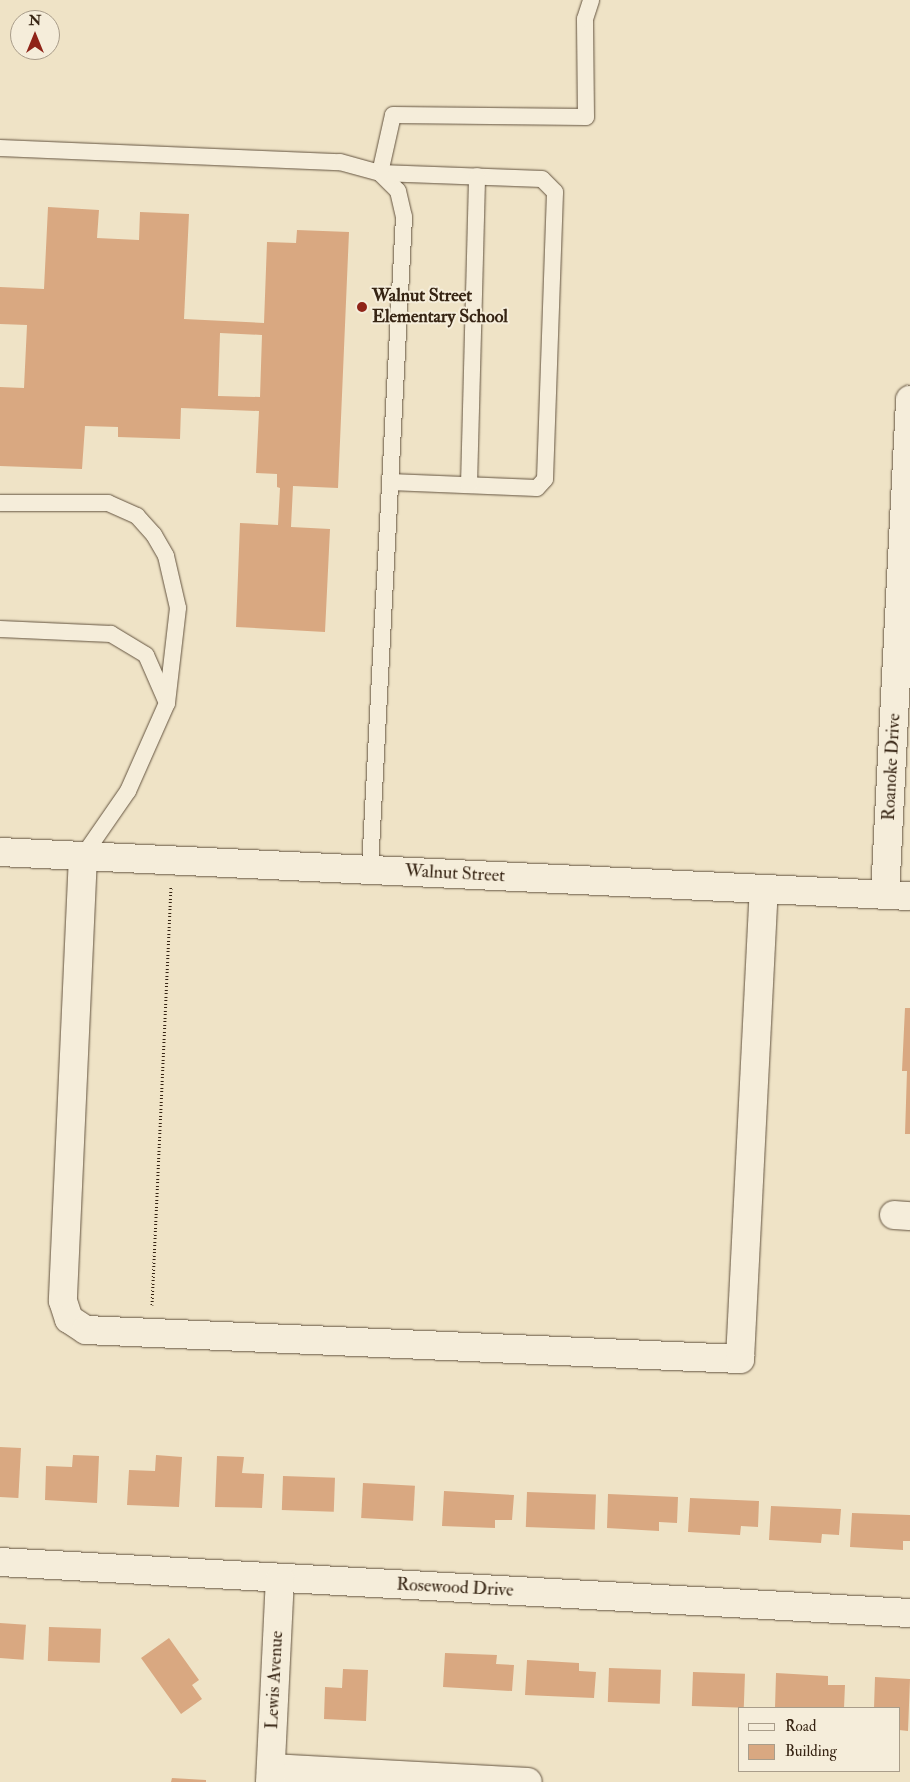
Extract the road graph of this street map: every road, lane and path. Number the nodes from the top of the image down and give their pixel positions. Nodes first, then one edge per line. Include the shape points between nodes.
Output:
1 (591, 0) edge
2 (0, 148) edge
3 (380, 173) junction
4 (477, 176) junction
5 (910, 400) edge
6 (390, 482) junction
7 (469, 485) junction
8 (0, 503) edge
9 (907, 516) edge
10 (0, 629) edge
11 (167, 703) junction
12 (0, 852) edge
13 (83, 856) junction
14 (370, 869) junction
15 (171, 886) dead end
16 (764, 890) junction
17 (898, 896) edge
18 (151, 1333) junction
19 (0, 1562) edge
20 (280, 1579) junction
21 (910, 1613) edge
22 (270, 1775) edge
23 (528, 1782) edge

1 - 3 lane via 585,19 586,117 393,115
2 - 3 lane via 340,162
3 - 4 lane
3 - 6 lane via 398,191 404,217
4 - 7 lane
4 - 7 lane via 542,179 555,192 555,202 545,479 536,488
5 - 9 street, Roanoke Drive
6 - 7 lane
6 - 14 lane
8 - 11 lane via 108,503 137,516 154,535 166,556 178,608
9 - 17 street, Roanoke Drive
10 - 11 lane via 111,634 146,655
11 - 13 lane via 128,791
12 - 13 street, Walnut Street
13 - 14 street, Walnut Street
13 - 18 street via 62,1301 69,1319 86,1330
14 - 16 street, Walnut Street
15 - 18 path
16 - 17 street, Walnut Street
16 - 18 street via 740,1359
19 - 20 street, Rosewood Drive
20 - 21 street, Rosewood Drive
20 - 22 street, Lewis Avenue
22 - 23 street

